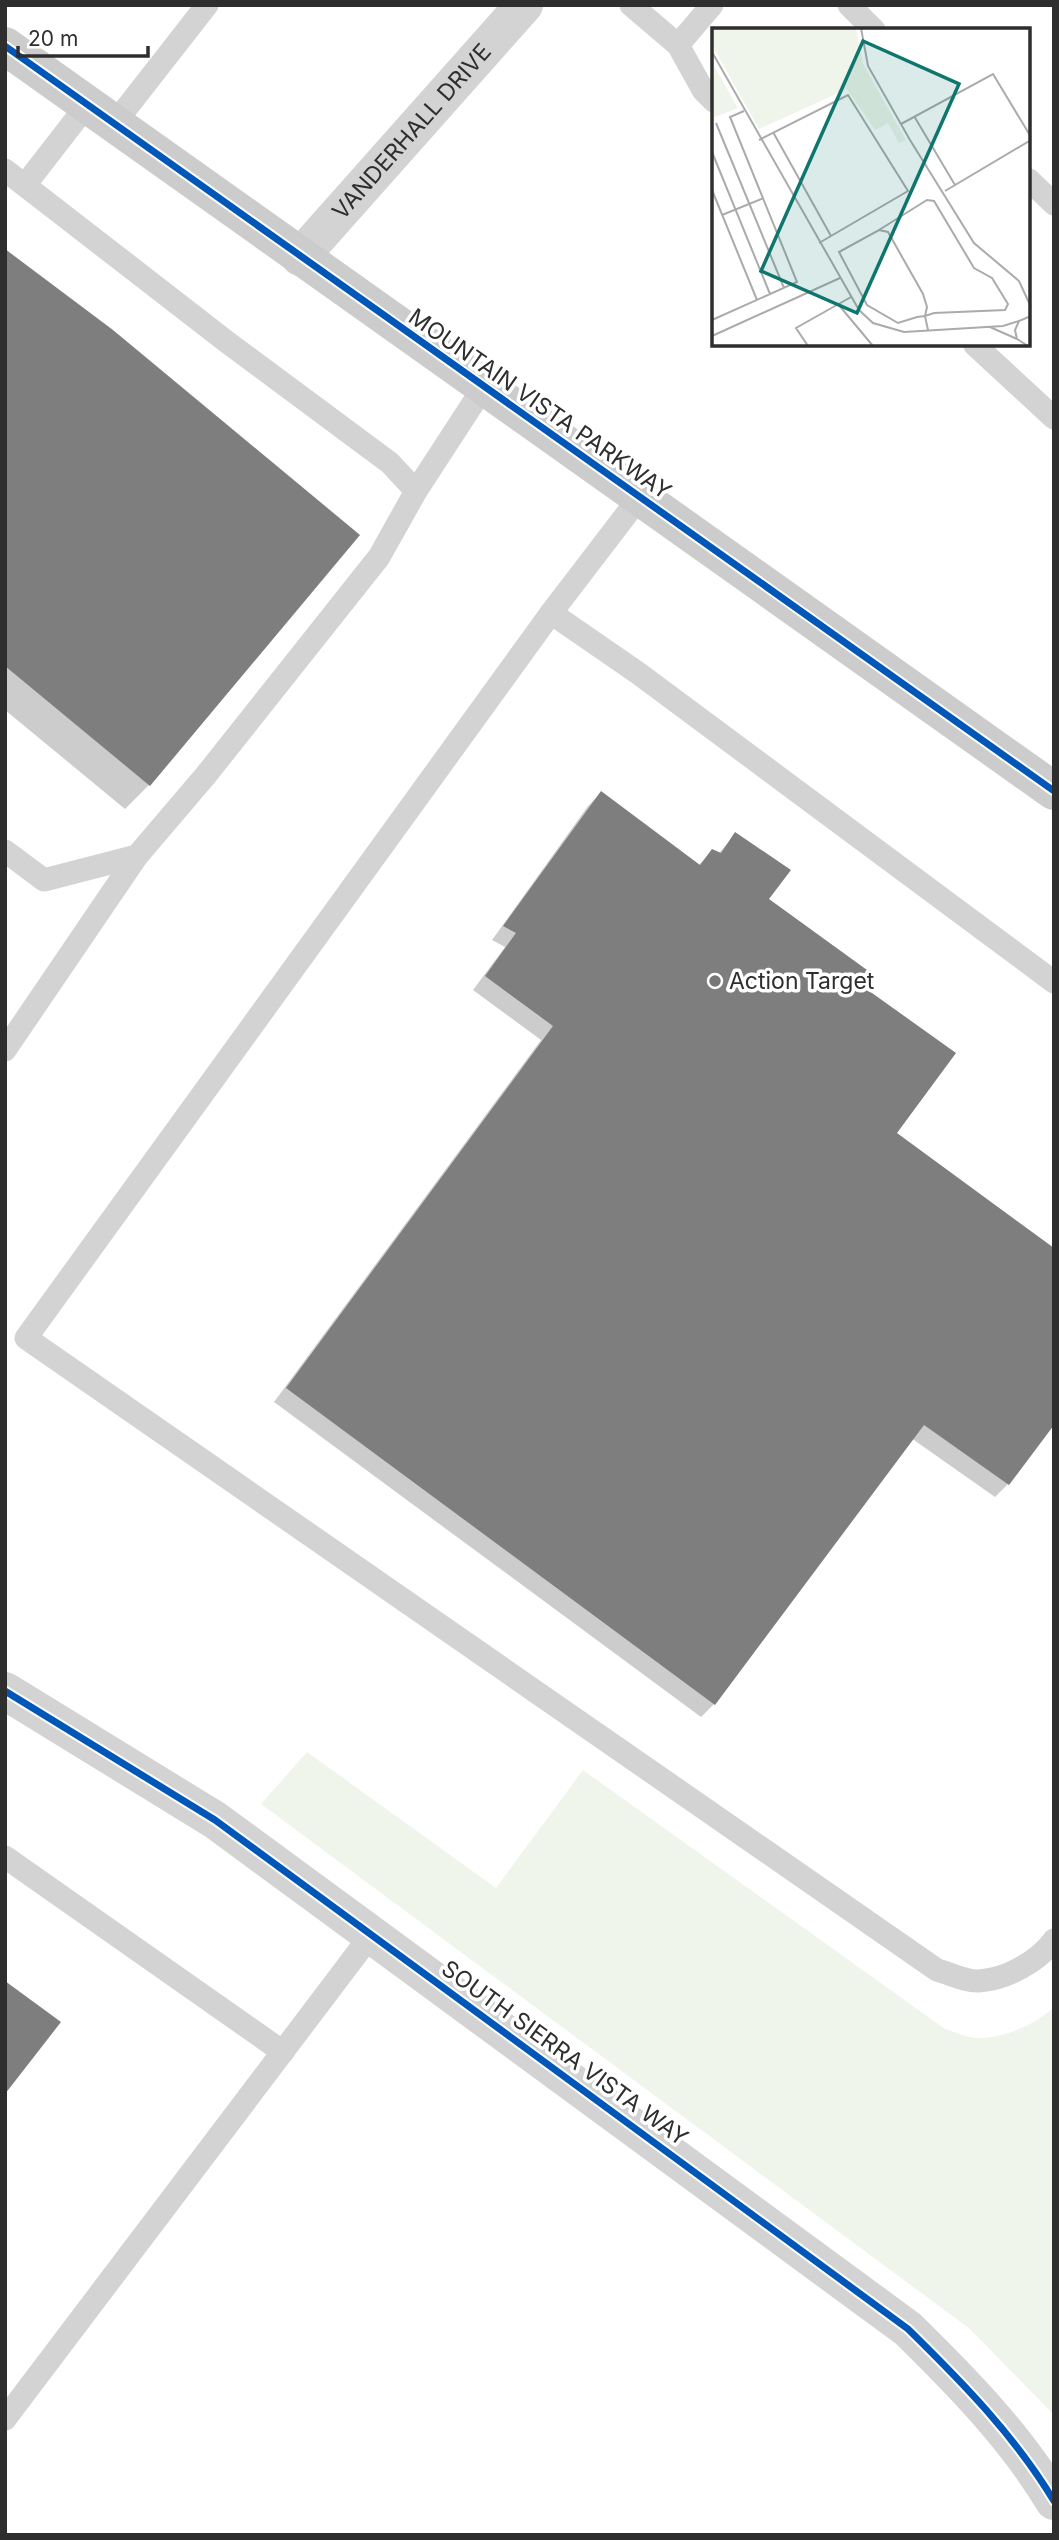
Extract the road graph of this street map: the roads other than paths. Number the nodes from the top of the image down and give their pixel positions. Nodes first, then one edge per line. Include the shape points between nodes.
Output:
1 (207, 5) edge
2 (524, 5) edge
3 (631, 5) edge
4 (712, 5) edge
5 (849, 5) edge
6 (872, 28) edge
7 (678, 45) junction
8 (5, 47) edge
9 (712, 99) edge
10 (100, 114) junction
11 (5, 170) edge
12 (1031, 182) edge
13 (24, 185) junction
14 (1054, 204) edge
15 (300, 257) junction
16 (976, 346) edge
17 (483, 388) junction
18 (1054, 418) edge
19 (416, 491) junction
20 (639, 498) junction
21 (551, 613) junction
22 (1054, 791) edge
23 (5, 851) edge
24 (137, 856) junction
25 (1054, 982) edge
26 (5, 1050) edge
27 (5, 1691) edge
28 (5, 1857) edge
29 (371, 1934) junction
30 (1054, 1940) edge
31 (283, 2052) junction
32 (5, 2419) edge
33 (1054, 2501) edge

1 - 10 lane
2 - 15 street, VANDERHALL DRIVE
3 - 7 lane
4 - 7 lane
5 - 6 lane
7 - 9 lane
8 - 10 street, MOUNTAIN VISTA PARKWAY
10 - 13 lane
10 - 15 street, MOUNTAIN VISTA PARKWAY
11 - 13 lane
12 - 14 lane
13 - 19 lane via 390,463
15 - 17 street, MOUNTAIN VISTA PARKWAY
16 - 18 lane
17 - 19 lane
17 - 20 street, MOUNTAIN VISTA PARKWAY
19 - 24 lane via 379,557
20 - 21 lane
20 - 22 street, MOUNTAIN VISTA PARKWAY
21 - 25 lane
21 - 30 lane via 26,1338 937,1970 977,1982 1011,1974
23 - 24 lane via 44,880
24 - 26 lane
27 - 29 street, SOUTH SIERRA VISTA WAY via 215,1821
28 - 31 lane
29 - 31 lane
29 - 33 street, SOUTH SIERRA VISTA WAY via 908,2329 965,2385 1034,2468
31 - 32 lane

